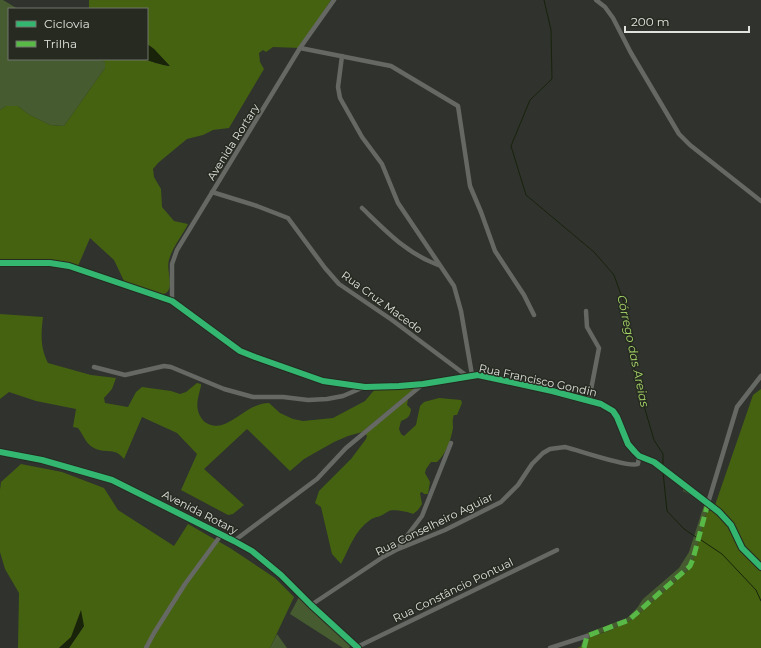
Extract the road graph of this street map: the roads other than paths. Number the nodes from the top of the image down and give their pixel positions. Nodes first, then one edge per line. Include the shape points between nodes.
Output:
1 (334, 0) edge
2 (596, 0) edge
3 (300, 48) junction
4 (342, 56) junction
5 (212, 192) junction
6 (761, 200) edge
7 (362, 208) dead end
8 (0, 263) edge
9 (439, 265) junction
10 (172, 301) junction
11 (586, 311) dead end
12 (534, 315) dead end
13 (94, 367) dead end
14 (469, 376) junction
15 (761, 376) edge
16 (422, 384) junction
17 (365, 387) junction
18 (589, 400) junction
19 (451, 443) dead end
20 (0, 452) edge
21 (639, 456) junction
22 (708, 503) junction
23 (221, 535) junction
24 (234, 540) junction
25 (396, 550) junction
26 (557, 550) dead end
27 (761, 567) edge
28 (311, 605) junction
29 (588, 636) dead end
30 (146, 648) edge
31 (358, 648) edge
32 (550, 648) edge

1 - 3 street, Avenida Rortary
2 - 6 street via 613,18 679,134
3 - 4 street
3 - 5 street, Avenida Rortary
4 - 9 street via 338,87 340,98 362,137 382,164 398,203
4 - 12 street via 395,67 458,106 470,186 495,251
5 - 10 street, Avenida Rortary via 173,257
5 - 14 street, Rua Cruz Macedo via 288,218 336,281
7 - 9 street via 415,255
8 - 10 street, Rua Francisco Gondin via 50,263 69,266
9 - 14 street via 457,293
10 - 17 street, Rua Francisco Gondin via 240,351 323,381
11 - 18 street via 587,327 599,348
13 - 17 street via 125,375 158,367 171,367 224,389 253,397 327,399
14 - 16 street, Rua Francisco Gondin
14 - 18 street, Rua Francisco Gondin via 483,376
15 - 22 street via 737,407
16 - 17 street, Rua Francisco Gondin
16 - 24 street via 346,448 317,479
18 - 21 street, Rua Francisco Gondin via 613,411 628,444
19 - 25 street via 422,516
20 - 23 street, Avenida Rotary via 42,460 112,480
21 - 22 street, Rua Francisco Gondin via 654,462
21 - 25 street, Rua Conselheiro Aguiar via 637,464 631,465 565,447 550,449 537,458 518,485 501,502 445,530
22 - 27 street, Rua Francisco Gondin via 731,525 742,548
23 - 24 street, Avenida Rotary
23 - 30 street via 185,584
24 - 28 street, Avenida Rotary via 269,564
25 - 28 street, Rua Conselheiro Aguiar
26 - 31 street, Rua Constâncio Pontual
28 - 31 street, Avenida Rotary
29 - 32 street

